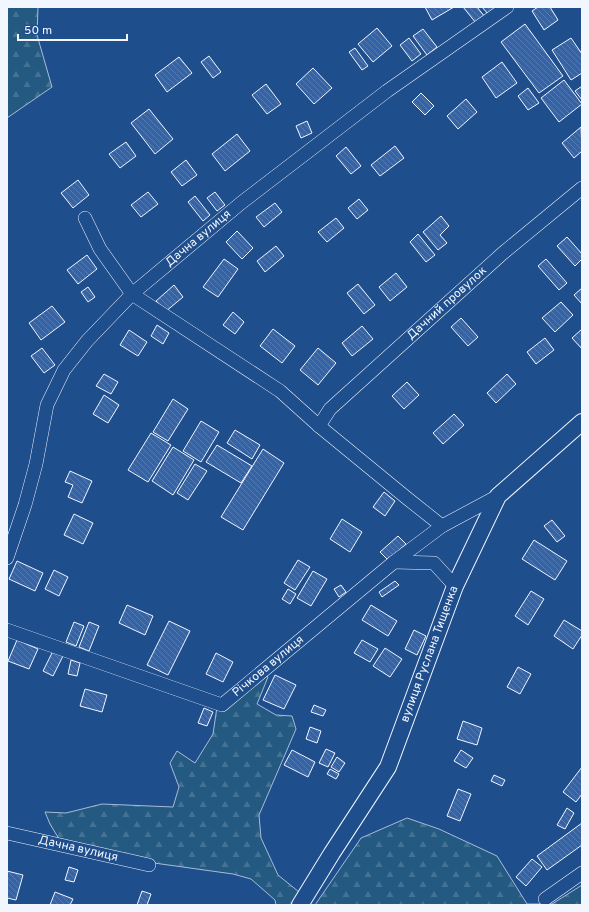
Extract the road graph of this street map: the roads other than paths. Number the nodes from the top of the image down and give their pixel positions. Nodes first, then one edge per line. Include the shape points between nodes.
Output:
1 (507, 7) edge
2 (582, 188) edge
3 (85, 218) dead end
4 (132, 294) junction
5 (582, 422) edge
6 (319, 426) junction
7 (498, 496) junction
8 (442, 526) junction
9 (7, 558) edge
10 (394, 562) junction
11 (455, 586) junction
12 (7, 630) edge
13 (7, 833) edge
14 (149, 865) dead end
15 (582, 873) edge
16 (545, 899) dead end
17 (300, 905) edge

1 - 4 street, Дачна вулиця via 387,91 242,203
2 - 6 street, Дачний провулок via 497,258 330,409
3 - 4 street via 100,249
4 - 6 street via 280,391
4 - 9 street, Дачна вулиця via 87,341 64,370 47,405 36,464
5 - 7 street, вулиця Руслана Тищенка
6 - 8 street
7 - 8 street, Річкова вулиця
7 - 11 street, вулиця Руслана Тищенка
8 - 10 street, Річкова вулиця
10 - 11 street via 434,563
10 - 12 street, Річкова вулиця via 222,705
11 - 17 street, вулиця Руслана Тищенка via 388,767
13 - 14 street, Дачна вулиця
15 - 16 street

